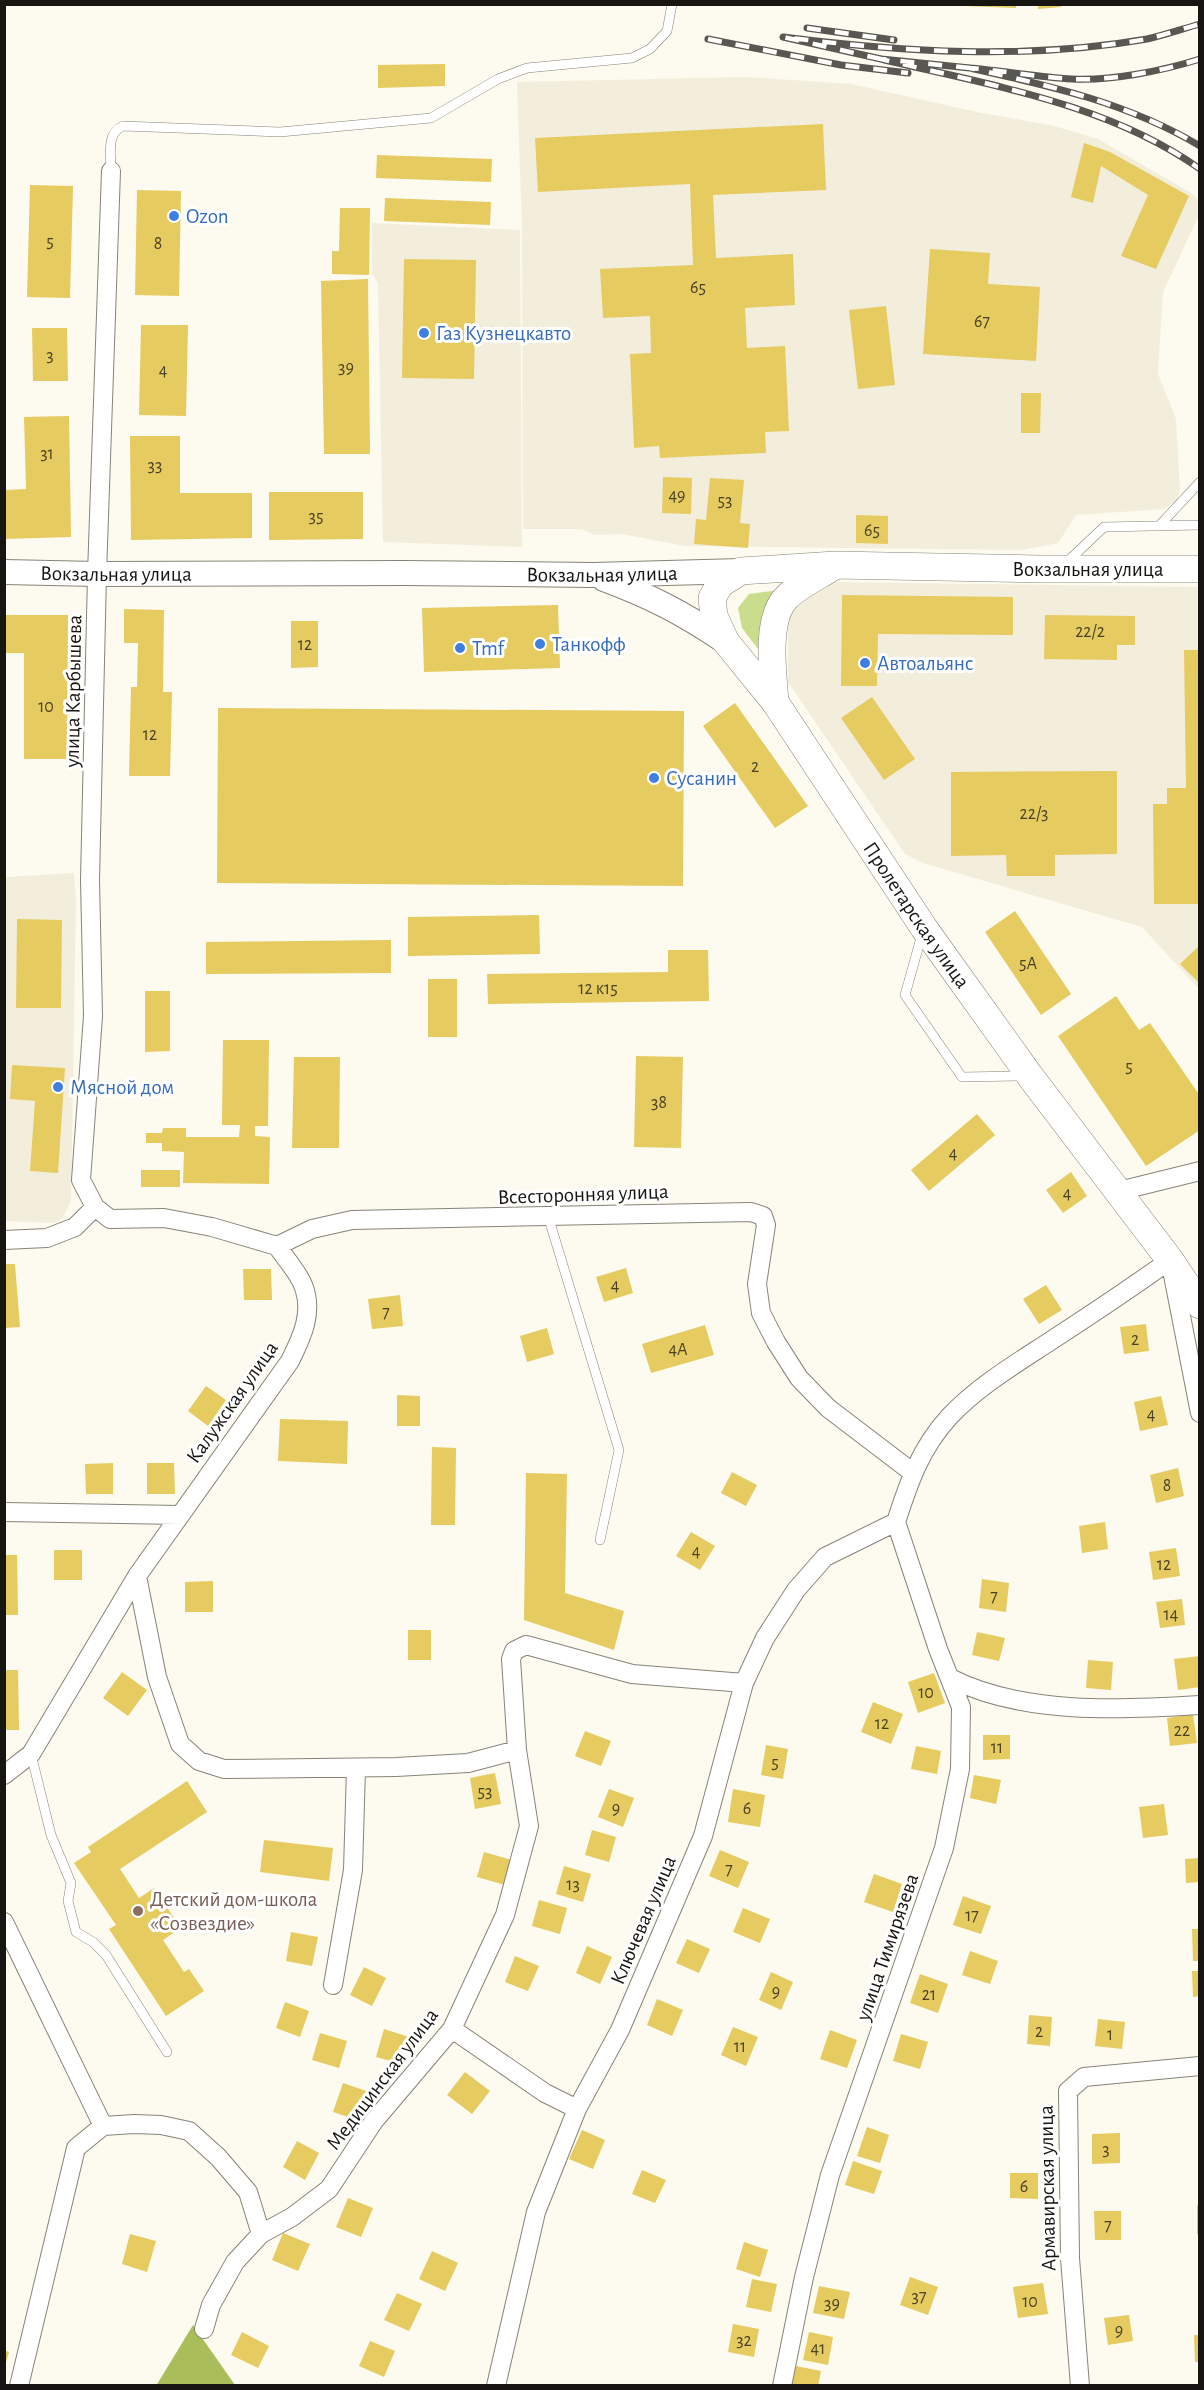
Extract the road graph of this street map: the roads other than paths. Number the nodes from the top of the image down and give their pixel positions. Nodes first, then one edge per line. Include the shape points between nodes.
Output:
1 (672, 4) edge
2 (111, 171) joint
3 (1200, 482) edge
4 (1200, 525) edge
5 (1159, 526) junction
6 (835, 566) junction
7 (1060, 568) junction
8 (1200, 568) edge
9 (741, 571) junction
10 (4, 572) edge
11 (97, 574) junction
12 (593, 575) junction
13 (726, 642) junction
14 (775, 702) junction
15 (924, 928) junction
16 (1030, 1076) junction
17 (1200, 1171) edge
18 (1119, 1191) junction
19 (95, 1207) junction
20 (548, 1216) junction
21 (4, 1240) edge
22 (277, 1246) junction
23 (1170, 1260) junction
24 (1200, 1305) edge
25 (1200, 1413) edge
26 (912, 1472) junction
27 (4, 1512) edge
28 (180, 1515) junction
29 (896, 1522) junction
30 (600, 1540) dead end
31 (137, 1576) junction
32 (950, 1678) junction
33 (744, 1683) junction
34 (1200, 1705) edge
35 (517, 1750) junction
36 (31, 1754) junction
37 (356, 1768) junction
38 (4, 1774) edge
39 (4, 1922) edge
40 (333, 1985) dead end
41 (452, 2029) junction
42 (167, 2052) dead end
43 (1200, 2066) edge
44 (577, 2109) junction
45 (103, 2126) junction
46 (261, 2234) junction
47 (204, 2330) dead end
48 (19, 2385) edge
49 (496, 2385) edge
50 (782, 2385) edge
51 (1080, 2385) edge

1 - 2 lane via 667,31 650,49 632,58 527,68 498,79 431,118 280,132 123,126 112,134
2 - 11 street, улица Карбышева
3 - 5 lane
4 - 5 lane
5 - 7 lane via 1104,528
6 - 7 main road, Вокзальная улица
6 - 9 main road, Вокзальная улица
6 - 14 main road via 786,598 776,618 771,639
7 - 8 main road, Вокзальная улица
9 - 12 main road, Вокзальная улица
9 - 13 main road via 720,584 712,598 714,616
10 - 11 main road, Вокзальная улица
11 - 12 main road, Вокзальная улица
11 - 19 street, улица Карбышева via 90,880 93,1016 81,1180
12 - 13 main road, Пролетарская улица via 685,614
13 - 14 main road, Пролетарская улица
14 - 15 main road, Пролетарская улица
15 - 16 main road, Пролетарская улица
15 - 16 lane via 905,994 962,1077
16 - 18 main road, Пролетарская улица
17 - 18 street
18 - 23 main road, Пролетарская улица
19 - 21 street via 75,1227 47,1238
19 - 22 street via 110,1218 164,1218
20 - 22 street, Всесторонняя улица via 352,1220 312,1229
20 - 26 street, Всесторонняя улица via 751,1212 763,1216 766,1225 757,1284 761,1313 776,1341 799,1377 828,1408
20 - 30 lane via 619,1450
22 - 28 street, Калужская улица via 303,1285 309,1310 303,1335 290,1361
23 - 24 main road, Пролетарская улица
23 - 25 street
23 - 26 street via 982,1387 949,1417
26 - 29 street
27 - 28 street
28 - 31 street, Калужская улица
29 - 32 street, улица Тимирязева
29 - 33 street, Ключевая улица via 825,1557 796,1590 765,1638
31 - 36 street, Калужская улица
31 - 37 street via 157,1677 180,1744 199,1761 224,1768
32 - 34 street via 973,1690 1036,1704 1140,1709
32 - 50 street, улица Тимирязева via 961,1707 960,1770 944,1848 830,2175
33 - 35 street, Медицинская улица via 632,1674 526,1645 514,1651 511,1659
33 - 44 street, Ключевая улица via 703,1836 620,2030
35 - 37 street via 468,1763
35 - 41 street, Медицинская улица via 529,1826 505,1915
36 - 38 street, Калужская улица
36 - 42 lane via 51,1835 71,1883 68,1901 76,1932 106,1955
37 - 40 street via 353,1870
39 - 45 street
41 - 44 street via 545,2093
41 - 46 street, Медицинская улица via 374,2121 329,2189
43 - 51 street, Армавирская улица via 1084,2077 1068,2091 1070,2258
44 - 49 street, Ключевая улица via 536,2212
45 - 46 street via 143,2124 189,2131 248,2192
45 - 48 street via 76,2148
46 - 47 street, Медицинская улица via 235,2262 212,2305

